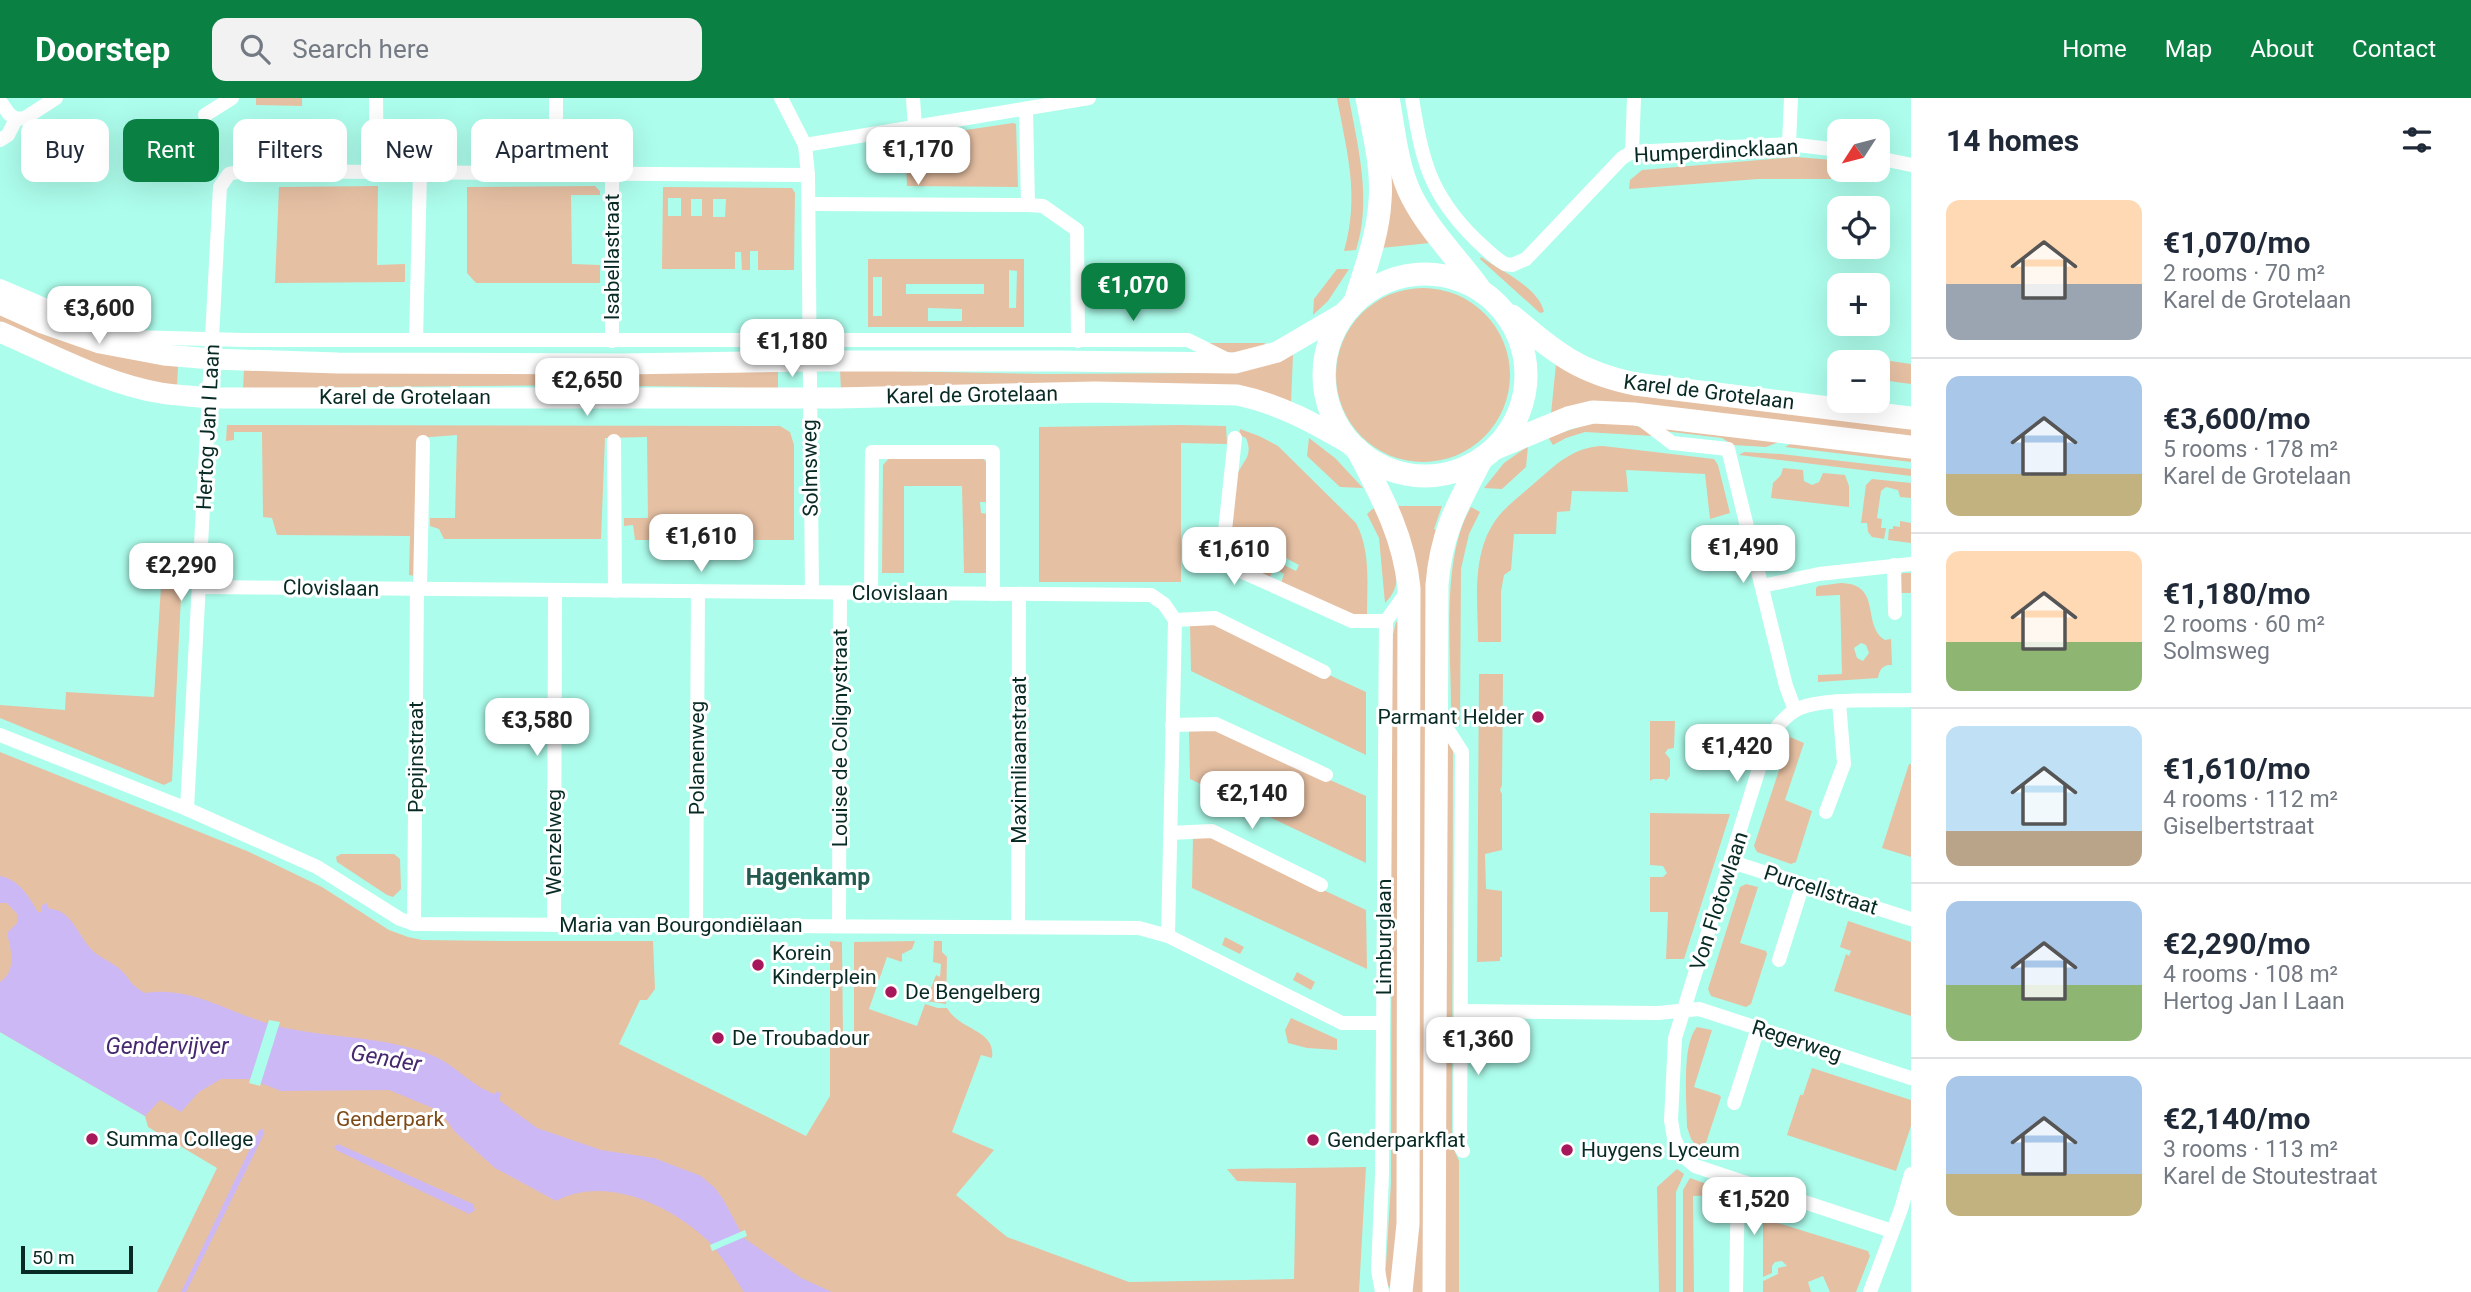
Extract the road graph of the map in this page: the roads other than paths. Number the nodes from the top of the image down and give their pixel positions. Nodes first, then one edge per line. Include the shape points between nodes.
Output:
1 (56, 98) edge
2 (232, 98) edge
3 (376, 98) edge
4 (556, 98) edge
5 (781, 98) edge
6 (913, 98) edge
7 (1089, 98) edge
8 (1367, 98) edge
9 (1388, 98) edge
10 (1634, 98) edge
11 (1791, 98) edge
12 (0, 101) edge
13 (1055, 101) edge
14 (1413, 103) edge
15 (1026, 110) junction
16 (205, 115) dead end
17 (16, 119) junction
18 (376, 119) edge
19 (556, 119) edge
20 (915, 128) junction
21 (0, 140) edge
22 (1789, 144) junction
23 (805, 145) junction
24 (1827, 148) edge
25 (1397, 149) junction
26 (1632, 152) junction
27 (1890, 161) edge
28 (1911, 165) edge
29 (361, 172) edge
30 (633, 174) edge
31 (808, 175) junction
32 (420, 182) edge
33 (612, 182) edge
34 (809, 204) junction
35 (1028, 205) junction
36 (0, 286) edge
37 (1485, 295) junction
38 (0, 304) edge
39 (1351, 307) junction
40 (0, 331) edge
41 (416, 340) junction
42 (612, 341) junction
43 (1078, 341) junction
44 (212, 349) junction
45 (809, 350) junction
46 (1235, 363) junction
47 (809, 397) junction
48 (210, 398) junction
49 (1634, 414) junction
50 (1911, 418) edge
51 (1235, 438) dead end
52 (614, 441) dead end
53 (424, 442) dead end
54 (1911, 447) edge
55 (1356, 448) junction
56 (1487, 454) junction
57 (1911, 564) edge
58 (1894, 565) junction
59 (1762, 586) junction
60 (200, 587) junction
61 (1409, 588) junction
62 (419, 589) junction
63 (555, 590) junction
64 (615, 591) junction
65 (698, 591) junction
66 (812, 592) junction
67 (840, 593) junction
68 (871, 593) junction
69 (993, 594) junction
70 (1019, 594) junction
71 (1895, 613) dead end
72 (1175, 620) junction
73 (1386, 621) junction
74 (1324, 672) dead end
75 (1911, 700) edge
76 (1839, 702) junction
77 (1795, 710) junction
78 (1436, 711) junction
79 (1172, 725) junction
80 (0, 735) edge
81 (1326, 775) dead end
82 (187, 810) junction
83 (1826, 812) dead end
84 (1170, 833) junction
85 (1732, 862) junction
86 (1803, 884) junction
87 (1321, 885) dead end
88 (1911, 919) edge
89 (414, 924) junction
90 (554, 925) junction
91 (696, 926) junction
92 (839, 926) junction
93 (1018, 927) junction
94 (1168, 936) junction
95 (1779, 960) dead end
96 (1461, 1011) junction
97 (1682, 1011) junction
98 (1383, 1023) junction
99 (1758, 1028) junction
100 (1911, 1078) edge
101 (1734, 1103) dead end
102 (1463, 1151) dead end
103 (1911, 1174) edge
104 (1738, 1182) junction
105 (1892, 1231) junction
106 (1382, 1292) edge
107 (1401, 1292) edge
108 (1434, 1292) edge
109 (1736, 1292) edge
110 (1870, 1292) edge

1 - 17 street
2 - 16 street
3 - 18 street
4 - 19 street
5 - 23 street
6 - 20 street
7 - 13 street
8 - 39 main road via 1381,198 1378,224
9 - 25 main road
10 - 26 street
11 - 22 street
12 - 17 street
13 - 15 street
14 - 25 street
14 - 26 street, Humperdincklaan via 1425,162 1445,205 1500,261 1512,265 1526,259
15 - 20 street
15 - 35 street
17 - 21 street
20 - 23 street
22 - 24 street, Humperdincklaan
22 - 26 street, Humperdincklaan
23 - 31 street, Solmsweg
25 - 37 main road via 1424,219
27 - 28 street
29 - 44 street, Hertog Jan I Laan via 229,174 220,187
30 - 31 street
31 - 34 street, Solmsweg
32 - 41 street
33 - 42 street, Isabellastraat
34 - 35 street
34 - 45 street, Solmsweg
35 - 43 street via 1044,206 1077,230
36 - 44 street, Karel de Grotelaan via 91,326 130,337
37 - 39 main road via 1445,276 1418,274 1385,282
37 - 50 main road, Karel de Grotelaan via 1562,357 1609,379
37 - 56 main road via 1507,316 1518,337 1525,377 1514,422
38 - 44 main road, Karel de Grotelaan via 100,343 164,355
39 - 46 main road, Karel de Grotelaan via 1277,352
39 - 55 main road via 1329,342 1324,370 1335,421
40 - 48 main road, Karel de Grotelaan via 125,383 159,393
41 - 42 street, Karel de Grotelaan
41 - 44 street, Karel de Grotelaan
42 - 45 street, Karel de Grotelaan
43 - 45 street, Karel de Grotelaan
43 - 46 street, Karel de Grotelaan via 1188,340
44 - 45 main road, Karel de Grotelaan via 351,363 595,364
44 - 48 street, Hertog Jan I Laan
45 - 46 main road, Karel de Grotelaan
45 - 47 street, Solmsweg
47 - 48 main road, Karel de Grotelaan
47 - 55 main road, Karel de Grotelaan via 1095,392 1237,395 1288,410
47 - 66 street, Solmsweg
48 - 60 street, Hertog Jan I Laan
49 - 54 main road, Karel de Grotelaan
49 - 56 main road, Karel de Grotelaan via 1592,412 1568,418
49 - 59 street via 1672,443 1728,449
51 - 73 street via 1223,549 1228,562 1352,621
52 - 64 street
53 - 62 street
55 - 56 main road via 1387,468 1415,475 1452,472
55 - 61 main road, Limburglaan via 1395,525
56 - 78 main road via 1448,524 1439,555
57 - 58 street
58 - 59 street
58 - 71 street
59 - 77 street
60 - 62 street, Clovislaan
60 - 82 street, Hertog Jan I Laan
61 - 73 street
61 - 107 main road, Limburglaan via 1408,1224
62 - 63 street, Clovislaan
62 - 89 street, Pepijnstraat
63 - 64 street, Clovislaan
63 - 90 street, Wenzelweg
64 - 65 street, Clovislaan
65 - 66 street, Clovislaan
65 - 91 street, Polanenweg
66 - 67 street, Clovislaan
67 - 68 street, Clovislaan
67 - 92 street, Louise de Colignystraat
68 - 69 street, Clovislaan
68 - 69 street via 872,452 993,452
69 - 70 street, Clovislaan
70 - 72 street, Clovislaan via 1151,595
70 - 93 street, Maximiliaanstraat
72 - 74 street via 1215,618
72 - 79 street
73 - 98 street, Limburglaan
75 - 76 street
76 - 77 street
76 - 83 street via 1844,764
77 - 85 street, Von Flotowlaan via 1767,743
78 - 96 street via 1462,752
78 - 108 main road
79 - 81 street via 1216,724
79 - 84 street
80 - 82 street, Maria van Bourgondiëlaan
82 - 89 street, Maria van Bourgondiëlaan via 317,867
84 - 87 street via 1212,831
84 - 94 street
85 - 86 street, Purcellstraat
85 - 97 street, Von Flotowlaan
86 - 88 street, Purcellstraat
86 - 95 street
89 - 90 street, Maria van Bourgondiëlaan
90 - 91 street, Maria van Bourgondiëlaan
91 - 92 street, Maria van Bourgondiëlaan
92 - 93 street, Maria van Bourgondiëlaan
93 - 94 street, Maria van Bourgondiëlaan via 1139,928
94 - 98 street, Maria van Bourgondiëlaan via 1342,1023
96 - 97 street, Regerweg
96 - 102 street
97 - 99 street, Regerweg via 1699,1009
97 - 104 street, Von Flotowlaan via 1672,1078 1674,1138 1682,1155 1695,1166
98 - 106 street, Limburglaan via 1378,1270
99 - 100 street, Regerweg
99 - 101 street
103 - 105 street
104 - 105 street, Von Flotowlaan
104 - 109 street
105 - 110 street

